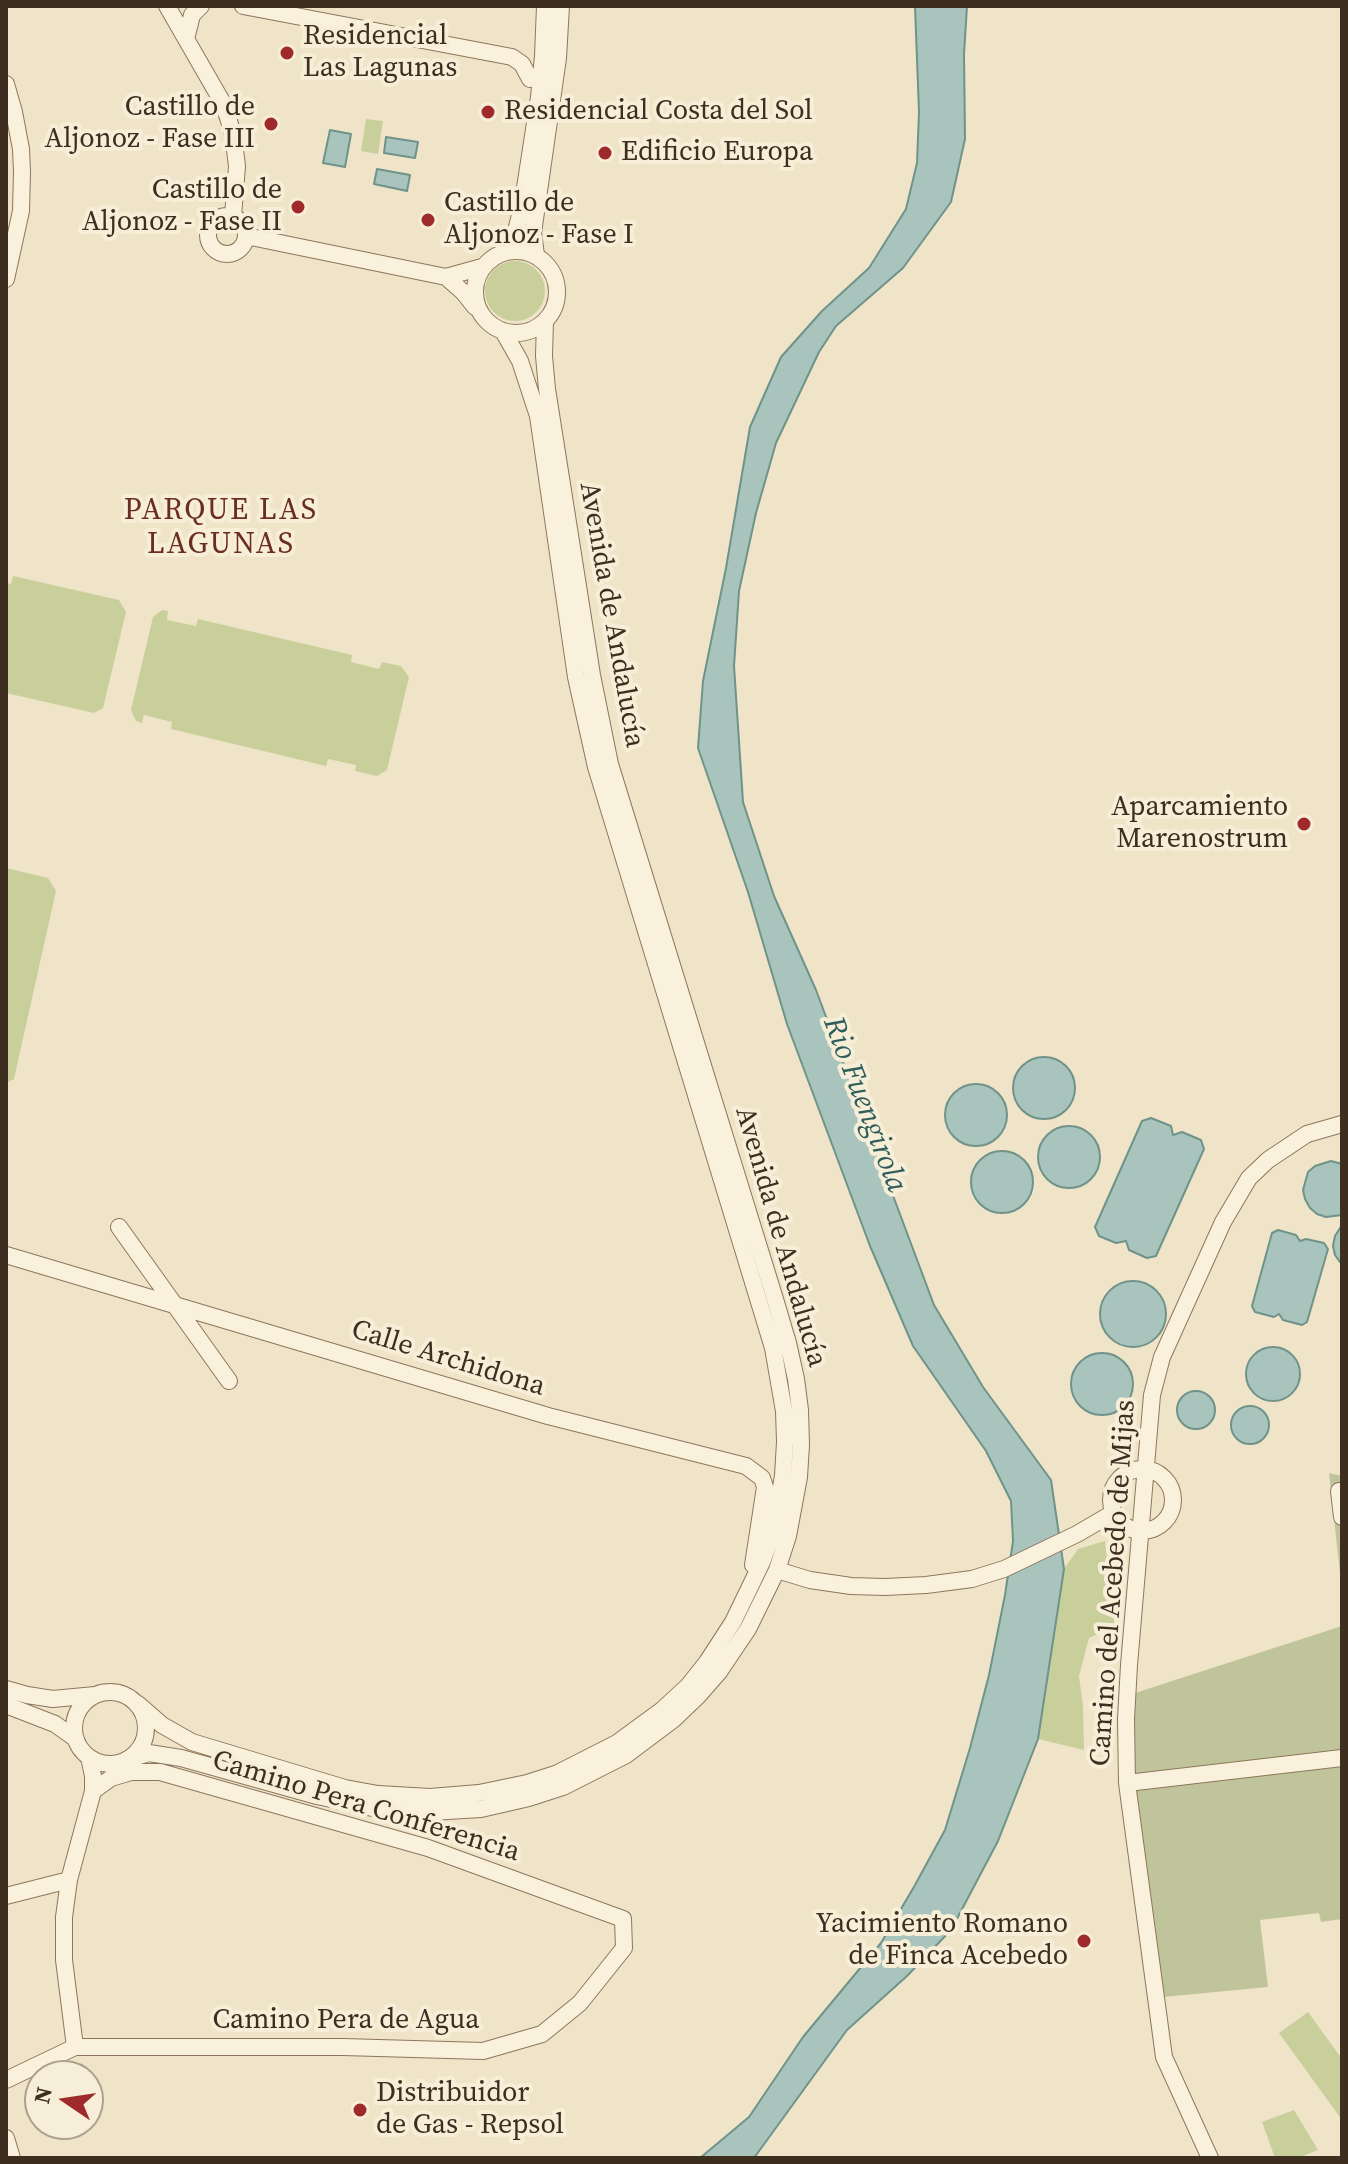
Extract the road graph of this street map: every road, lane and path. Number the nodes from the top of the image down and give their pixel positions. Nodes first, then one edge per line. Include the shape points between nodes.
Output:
1 (167, 6) edge
2 (201, 6) edge
3 (243, 6) edge
4 (545, 6) edge
5 (561, 6) edge
6 (186, 39) junction
7 (530, 79) dead end
8 (6, 84) edge
9 (233, 216) junction
10 (246, 236) junction
11 (507, 251) junction
12 (536, 255) junction
13 (482, 267) junction
14 (446, 277) junction
15 (6, 279) edge
16 (478, 311) junction
17 (545, 321) junction
18 (503, 331) junction
19 (1342, 1124) edge
20 (119, 1227) dead end
21 (6, 1255) edge
22 (173, 1304) junction
23 (229, 1381) dead end
24 (1145, 1470) junction
25 (1339, 1491) dead end
26 (1113, 1513) junction
27 (1342, 1517) edge
28 (1140, 1531) junction
29 (777, 1570) junction
30 (748, 1593) junction
31 (6, 1689) edge
32 (96, 1695) junction
33 (138, 1704) junction
34 (6, 1705) edge
35 (76, 1739) junction
36 (89, 1757) junction
37 (1342, 1758) edge
38 (126, 1760) junction
39 (1127, 1783) junction
40 (93, 1791) junction
41 (69, 1880) junction
42 (6, 1896) edge
43 (623, 1919) joint
44 (75, 2047) junction
45 (6, 2080) edge
46 (6, 2138) edge
47 (12, 2158) edge
48 (1210, 2158) edge

1 - 6 street
2 - 6 street via 192,15
3 - 7 street via 512,57
4 - 11 street via 539,97 522,207
5 - 12 street via 533,233
6 - 9 street via 224,105 233,134
8 - 15 street via 22,172
9 - 10 street via 243,224
9 - 10 street via 212,223 211,246 229,254 241,248
10 - 14 street
11 - 12 street
11 - 13 street
12 - 17 street via 556,281 557,296
13 - 14 street
13 - 16 street via 474,286
14 - 16 street
16 - 18 street
17 - 18 street via 521,333
17 - 29 street, Avenida de Andalucía via 549,401 610,764 796,1379 799,1477
18 - 30 street, Avenida de Andalucía via 520,361 538,416 576,677 596,767 780,1379 783,1476 773,1532
19 - 24 street, Camino del Acebedo de Mijas via 1307,1134 1268,1160 1236,1198 1162,1357 1152,1395
20 - 22 street
21 - 22 street, Calle Archidona
22 - 23 street
22 - 30 street, Calle Archidona via 548,1416 746,1466 765,1487
24 - 26 street via 1131,1471 1117,1481 1110,1504
24 - 28 street, Camino del Acebedo de Mijas
24 - 28 street via 1160,1475 1173,1496 1162,1524
25 - 27 street
26 - 28 street via 1119,1523
26 - 29 street via 1004,1569 972,1579 851,1586
28 - 39 street, Camino del Acebedo de Mijas via 1126,1719
29 - 38 street, Avenida de Andalucía via 719,1672 674,1719 626,1755 529,1798 481,1809 377,1809 181,1758 149,1753
30 - 33 street, Avenida de Andalucía via 688,1686 637,1730 558,1773 479,1793 404,1797 320,1782 192,1742
31 - 32 street via 53,1699
32 - 33 street via 118,1693
32 - 35 street via 80,1708
33 - 38 street via 146,1734 137,1753
34 - 35 street via 55,1724
35 - 36 street
36 - 38 street via 106,1764
36 - 40 street
37 - 39 street
38 - 40 street via 109,1770
39 - 48 street, Camino del Acebedo de Mijas via 1164,2057
40 - 41 street
40 - 43 street, Camino Pera Conferencia via 131,1772 160,1772 428,1848
41 - 42 street
41 - 44 street via 64,1960
43 - 44 street, Camino Pera de Agua via 624,1948 580,2003 542,2034 483,2051
44 - 45 street, Camino Pera de Agua
46 - 47 street

